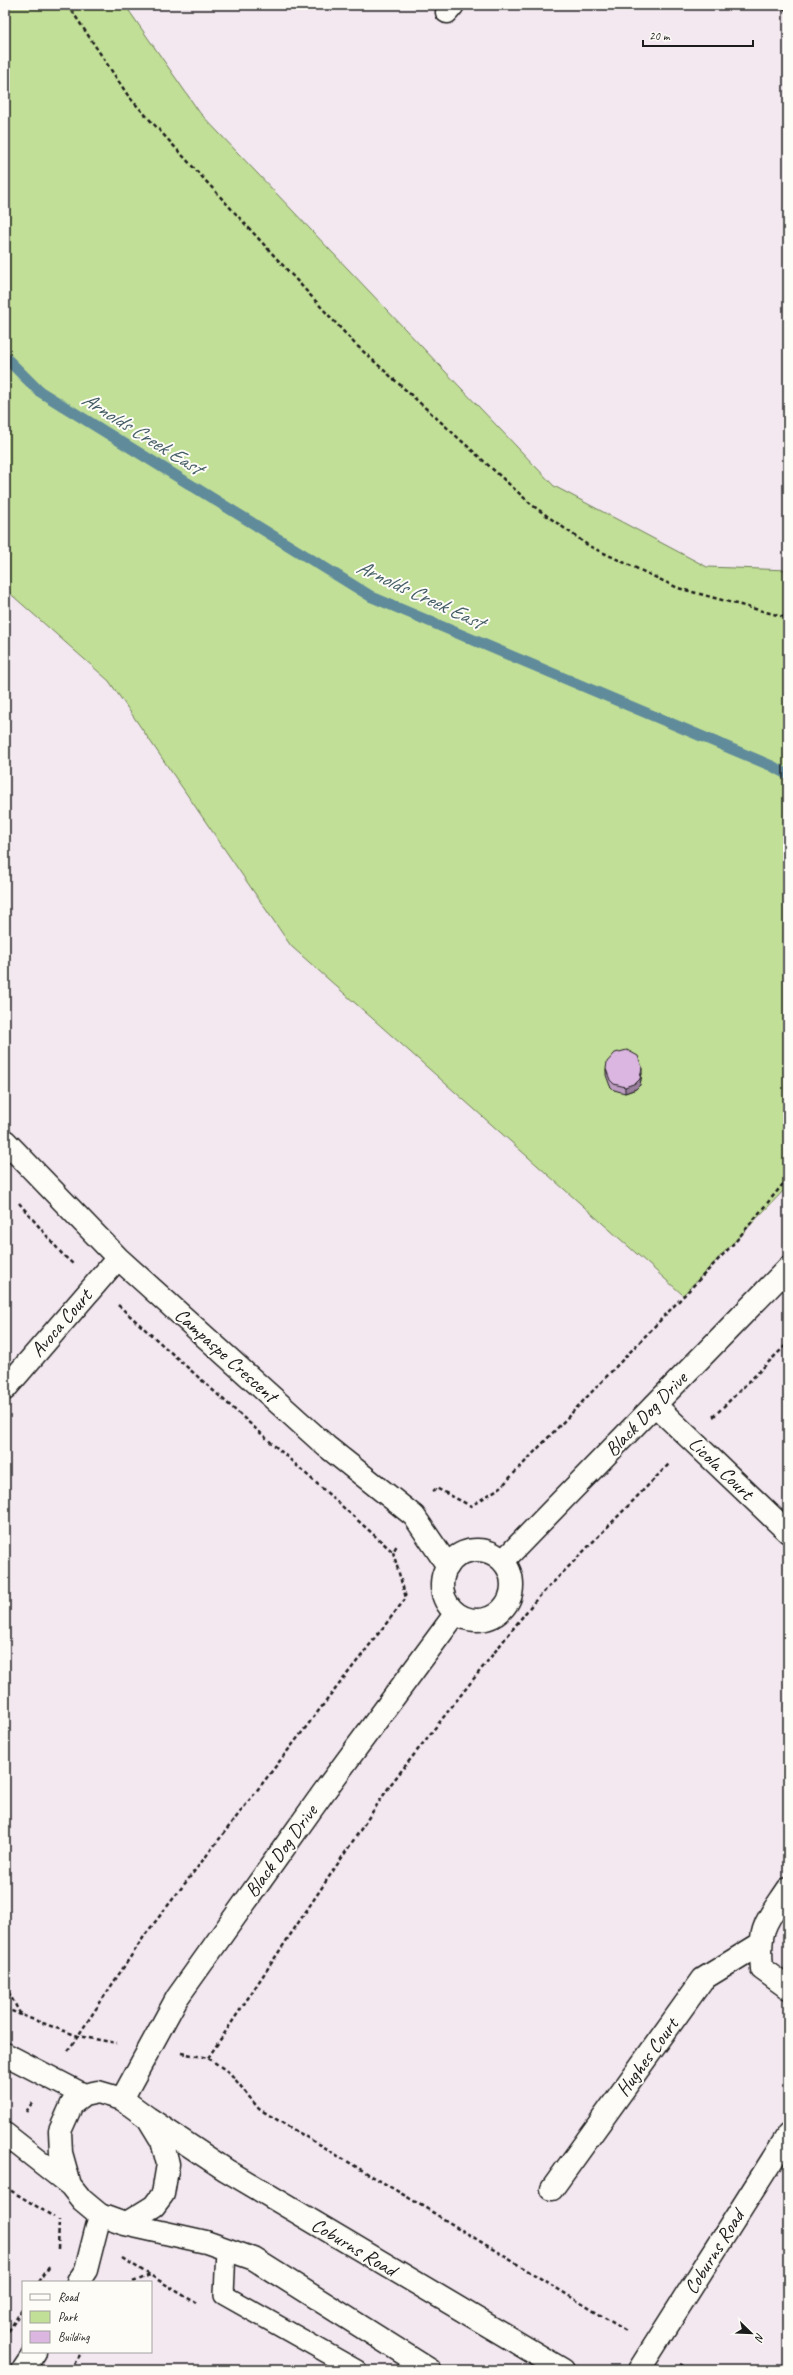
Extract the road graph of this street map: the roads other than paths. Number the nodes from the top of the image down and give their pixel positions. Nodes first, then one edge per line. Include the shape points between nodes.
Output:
1 (5, 1140) edge
2 (118, 1258) junction
3 (788, 1268) edge
4 (5, 1389) edge
5 (655, 1405) junction
6 (788, 1532) edge
7 (503, 1561) junction
8 (448, 1566) junction
9 (456, 1613) junction
10 (788, 1889) edge
11 (760, 1944) junction
12 (788, 1988) edge
13 (5, 2054) edge
14 (84, 2095) junction
15 (122, 2099) junction
16 (148, 2118) junction
17 (788, 2135) edge
18 (7, 2136) edge
19 (70, 2185) junction
20 (552, 2189) dead end
21 (100, 2215) junction
22 (125, 2224) junction
23 (226, 2249) junction
24 (79, 2281) edge
25 (34, 2353) edge
26 (24, 2370) edge
27 (357, 2370) edge
28 (430, 2370) edge
29 (563, 2370) edge
30 (639, 2370) edge

1 - 2 street, Campaspe Crescent
2 - 4 street, Avoca Court
2 - 8 street, Campaspe Crescent via 326,1446 414,1516
3 - 5 street, Black Dog Drive
5 - 6 street, Licola Court
5 - 7 street, Black Dog Drive
7 - 8 street via 495,1554 475,1550 464,1553
7 - 9 street via 512,1582 511,1593 499,1612 478,1620
8 - 9 street via 442,1586 449,1605
9 - 15 street, Black Dog Drive via 181,1991
10 - 11 street via 765,1924
11 - 12 street via 762,1968
11 - 20 street, Hughes Court via 703,1979
13 - 14 street
14 - 15 street via 98,2092
14 - 19 street via 72,2104 60,2131 61,2153
15 - 16 street
16 - 22 street via 162,2141 168,2164 164,2194 154,2206
16 - 29 street, Coburns Road via 226,2170
17 - 30 street, Coburns Road
18 - 19 street
19 - 21 street via 82,2200
21 - 22 street
21 - 24 street via 86,2270
22 - 23 street
23 - 27 lane via 224,2295
23 - 28 street via 254,2259
25 - 26 street

